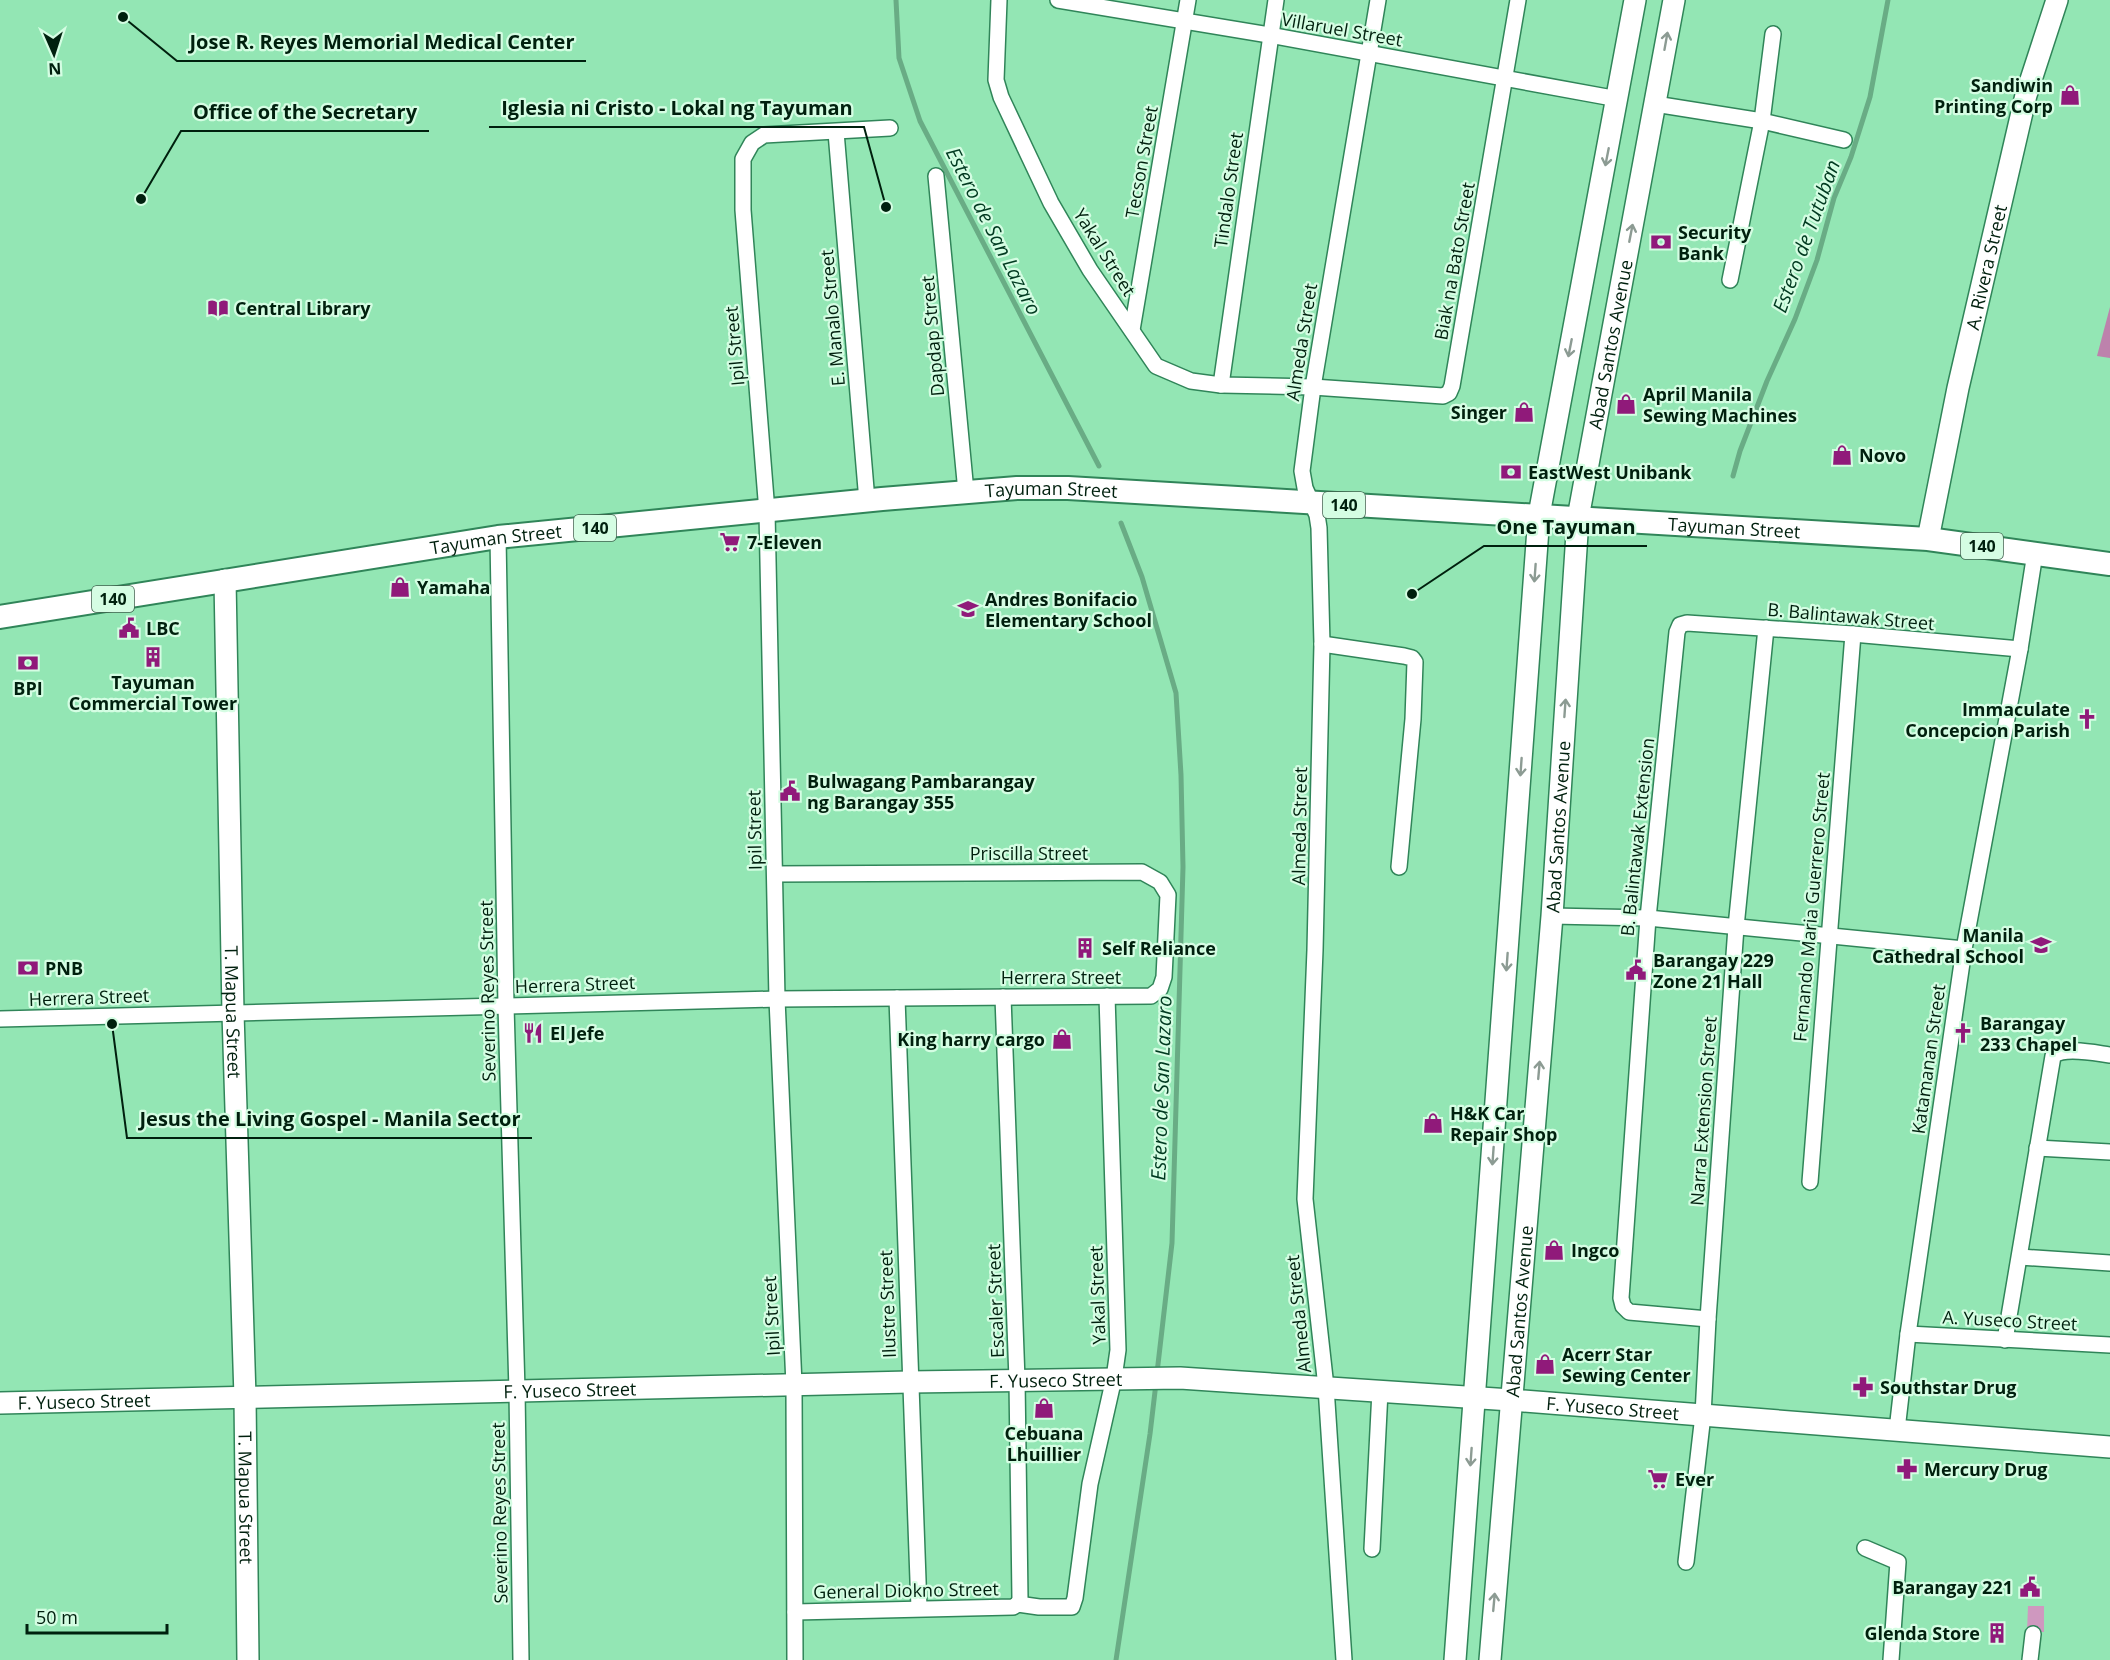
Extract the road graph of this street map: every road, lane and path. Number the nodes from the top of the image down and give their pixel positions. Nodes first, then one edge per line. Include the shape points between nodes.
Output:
1 (999, 0) edge
2 (1058, 0) edge
3 (1188, 0) edge
4 (1276, 0) edge
5 (1378, 0) edge
6 (1518, 0) edge
7 (1635, 0) edge
8 (1674, 0) edge
9 (2057, 0) edge
10 (1092, 3) edge
11 (1185, 21) junction
12 (1773, 34) dead end
13 (1269, 35) junction
14 (1368, 53) junction
15 (1505, 80) junction
16 (1618, 99) junction
17 (1655, 104) junction
18 (1762, 122) junction
19 (890, 128) dead end
20 (836, 132) junction
21 (1844, 140) dead end
22 (936, 176) dead end
23 (1730, 279) dead end
24 (1132, 330) junction
25 (1221, 385) junction
26 (1313, 387) junction
27 (966, 492) junction
28 (867, 501) junction
29 (1312, 504) junction
30 (767, 512) junction
31 (1539, 514) junction
32 (1578, 518) junction
33 (498, 537) junction
34 (1928, 539) junction
35 (2035, 553) junction
36 (2110, 564) edge
37 (225, 580) junction
38 (0, 617) edge
39 (1680, 625) joint
40 (1766, 628) junction
41 (1852, 634) junction
42 (1322, 644) junction
43 (2020, 649) junction
44 (1400, 867) dead end
45 (775, 874) junction
46 (1552, 916) junction
47 (1648, 918) junction
48 (1736, 927) junction
49 (1828, 936) junction
50 (1964, 949) junction
51 (1107, 996) junction
52 (1151, 996) joint
53 (1003, 997) junction
54 (897, 998) junction
55 (777, 999) junction
56 (506, 1006) junction
57 (233, 1013) junction
58 (0, 1019) edge
59 (2110, 1055) edge
60 (2037, 1148) junction
61 (2110, 1152) edge
62 (1810, 1182) dead end
63 (2020, 1257) junction
64 (2110, 1263) edge
65 (1708, 1319) junction
66 (1908, 1334) junction
67 (2005, 1340) junction
68 (2110, 1344) edge
69 (1114, 1378) junction
70 (1017, 1380) junction
71 (909, 1382) junction
72 (794, 1385) junction
73 (1326, 1387) junction
74 (517, 1391) junction
75 (1380, 1391) junction
76 (245, 1397) junction
77 (1476, 1399) junction
78 (1511, 1400) junction
79 (0, 1402) edge
80 (1703, 1415) junction
81 (1897, 1430) junction
82 (2110, 1447) edge
83 (1865, 1548) dead end
84 (1372, 1549) dead end
85 (1686, 1562) dead end
86 (1018, 1604) junction
87 (919, 1608) junction
88 (795, 1612) junction
89 (2033, 1634) dead end
90 (248, 1660) edge
91 (521, 1660) edge
92 (795, 1660) edge
93 (1344, 1660) edge
94 (1455, 1660) edge
95 (1490, 1660) edge
96 (1891, 1660) edge
97 (2030, 1660) edge

1 - 24 street, Yakal Street via 996,80 1001,97 1051,203 1090,270
2 - 10 street, Villaruel Street
3 - 11 street, Tecson Street
4 - 13 street, Tindalo Street
5 - 14 street, Almeda Street
6 - 15 street, Biak na Bato Street
7 - 16 street, Abad Santos Avenue
17 -> 8 street, Abad Santos Avenue
9 - 34 street, A. Rivera Street via 2026,95 1958,388
10 - 11 street, Villaruel Street
11 - 13 street, Villaruel Street
11 - 24 street, Tecson Street
12 - 18 street
13 - 14 street, Villaruel Street
13 - 25 street, Tindalo Street
14 - 15 street, Villaruel Street
14 - 26 street, Almeda Street
15 - 16 street, Villaruel Street
15 - 26 street, Biak na Bato Street via 1449,393 1443,396
16 -> 31 street, Abad Santos Avenue
17 - 18 street
32 -> 17 street, Abad Santos Avenue
18 - 21 street
18 - 23 street
19 - 20 street, Ipil Street
20 - 28 street, E. Manalo Street
20 - 30 street, Ipil Street via 764,135 752,143 743,159 743,210
22 - 27 street, Dapdap Street
24 - 25 street, Yakal Street via 1156,366 1191,381
25 - 26 street, Yakal Street
26 - 29 street, Almeda Street via 1302,471
27 - 28 main road, Tayuman Street / 140
27 - 29 main road, Tayuman Street / 140 via 1068,488
28 - 30 main road, Tayuman Street / 140
29 - 31 main road, Tayuman Street / 140
29 - 42 street, Almeda Street via 1319,528
30 - 33 main road, Tayuman Street / 140
30 - 45 street, Ipil Street
31 - 32 main road, Tayuman Street / 140
31 -> 77 street, Abad Santos Avenue
32 - 34 main road, Tayuman Street / 140
46 -> 32 street, Abad Santos Avenue
33 - 37 main road, Tayuman Street / 140
33 - 56 street, Severino Reyes Street
34 - 35 main road, Tayuman Street / 140
35 - 36 main road, Tayuman Street / 140
35 - 43 street, Katamanan Street
37 - 38 main road, Tayuman Street / 140
37 - 57 street, T. Mapua Street
39 - 40 street, B. Balintawak Street
39 - 47 street, B. Balintawak Extension
40 - 41 street, B. Balintawak Street
40 - 48 street, Narra Extension Street
41 - 43 street, B. Balintawak Street
41 - 49 street, Fernando Maria Guerrero Street
42 - 44 street via 1404,656 1415,662
42 - 73 street, Almeda Street via 1305,1199
43 - 50 street, Katamanan Street
45 - 52 street, Priscilla Street via 1142,872 1160,882 1168,895 1164,977 1160,989
45 - 55 street, Ipil Street
46 - 47 street
78 -> 46 street, Abad Santos Avenue
47 - 48 street
47 - 65 street, B. Balintawak Extension via 1621,1298 1629,1312
48 - 49 street
48 - 65 street, Narra Extension Street
49 - 50 street
49 - 62 street, Fernando Maria Guerrero Street
50 - 66 street, Katamanan Street
51 - 52 street, Herrera Street
51 - 53 street, Herrera Street
51 - 69 street, Yakal Street via 1118,1350
53 - 54 street, Herrera Street
53 - 70 street, Escaler Street
54 - 55 street, Herrera Street
54 - 71 street, Ilustre Street
55 - 56 street, Herrera Street
55 - 72 street, Ipil Street
56 - 57 street, Herrera Street
56 - 74 street, Severino Reyes Street
57 - 58 street, Herrera Street
57 - 76 street, T. Mapua Street
59 - 60 street via 2065,1050 2053,1056
60 - 61 street
60 - 63 street
63 - 64 street
63 - 67 street
65 - 80 street, Narra Extension Street
66 - 67 street, A. Yuseco Street
66 - 81 street, Katamanan Street
67 - 68 street, A. Yuseco Street
69 - 70 street, F. Yuseco Street
69 - 73 street, F. Yuseco Street
69 - 86 street, Yakal Street via 1090,1484 1072,1607
70 - 71 street, F. Yuseco Street
70 - 86 street, Escaler Street
71 - 72 street, F. Yuseco Street
71 - 87 street, Ilustre Street
72 - 74 street, F. Yuseco Street
72 - 88 street, Ipil Street
73 - 75 street, F. Yuseco Street
73 - 93 street, Almeda Street
74 - 76 street, F. Yuseco Street
74 - 91 street, Severino Reyes Street
75 - 77 street, F. Yuseco Street
75 - 84 street
76 - 79 street, F. Yuseco Street
76 - 90 street, T. Mapua Street
77 - 78 street, F. Yuseco Street
77 -> 94 street, Abad Santos Avenue
78 - 80 street, F. Yuseco Street
95 -> 78 street, Abad Santos Avenue
80 - 81 street, F. Yuseco Street
80 - 85 street, Narra Extension Street
81 - 82 street, F. Yuseco Street
83 - 96 street via 1898,1562
86 - 87 street, General Diokno Street
87 - 88 street, General Diokno Street
88 - 92 street, Ipil Street
89 - 97 street

